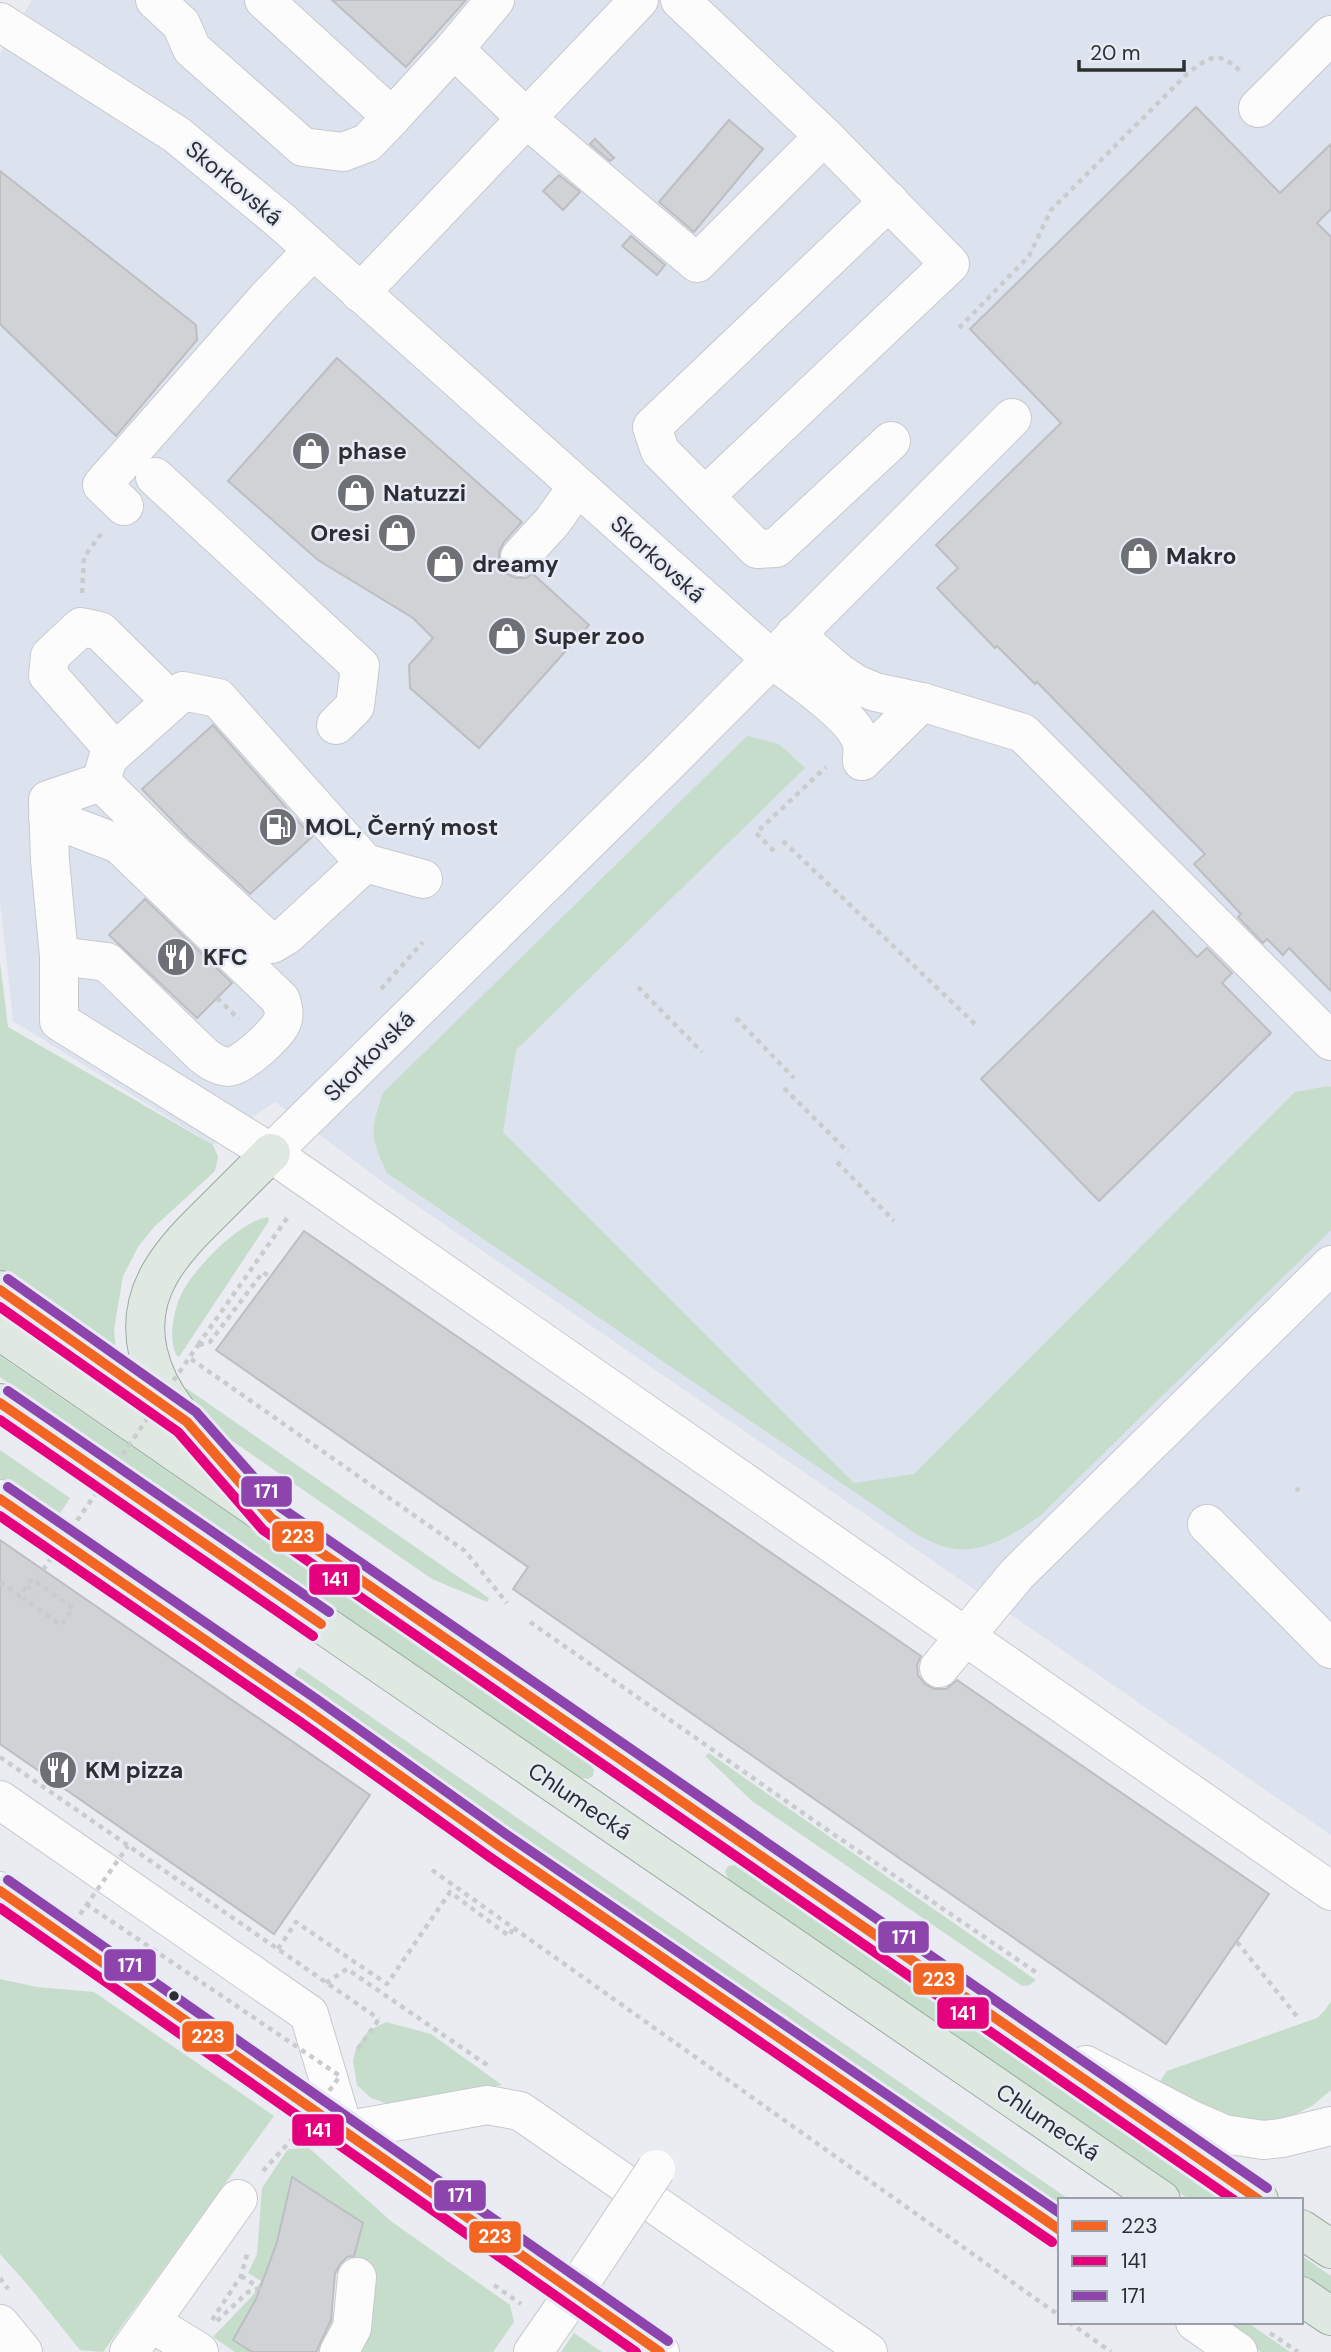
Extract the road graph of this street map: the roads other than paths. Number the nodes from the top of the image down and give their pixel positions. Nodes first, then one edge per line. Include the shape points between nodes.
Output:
1 (155, 0) edge
2 (264, 0) edge
3 (495, 0) edge
4 (639, 0) edge
5 (680, 0) edge
6 (0, 22) edge
7 (1331, 35) edge
8 (454, 49) junction
9 (1258, 108) dead end
10 (392, 117) junction
11 (527, 119) junction
12 (824, 136) junction
13 (889, 201) junction
14 (313, 250) junction
15 (360, 293) junction
16 (1012, 418) dead end
17 (891, 441) dead end
18 (155, 477) dead end
19 (577, 487) junction
20 (705, 496) junction
21 (116, 515) road end
22 (520, 557) dead end
23 (783, 646) junction
24 (171, 701) junction
25 (922, 702) junction
26 (336, 724) dead end
27 (108, 767) junction
28 (48, 817) junction
29 (365, 863) junction
30 (423, 879) dead end
31 (59, 956) junction
32 (1328, 1038) edge
33 (271, 1153) junction
34 (1331, 1265) edge
35 (0, 1290) edge
36 (0, 1331) edge
37 (0, 1403) edge
38 (187, 1422) junction
39 (0, 1499) edge
40 (271, 1518) junction
41 (1207, 1524) dead end
42 (965, 1636) junction
43 (1331, 1649) edge
44 (939, 1668) dead end
45 (0, 1800) edge
46 (0, 1891) edge
47 (1331, 1891) edge
48 (994, 2017) junction
49 (1331, 2126) edge
50 (344, 2131) junction
51 (656, 2169) dead end
52 (1158, 2198) edge
53 (1256, 2198) edge
54 (239, 2199) road end
55 (1058, 2229) edge
56 (1303, 2230) edge
57 (1331, 2249) edge
58 (357, 2277) dead end
59 (1303, 2297) edge
60 (1331, 2316) edge
61 (0, 2324) edge
62 (1201, 2324) edge
63 (206, 2336) edge
64 (140, 2338) edge
65 (1252, 2341) edge
66 (23, 2352) edge
67 (339, 2352) edge
68 (533, 2352) edge
69 (660, 2352) edge
70 (868, 2352) edge

1 - 10 street via 181,24 192,49 303,148 343,152 367,143
2 - 10 street
3 - 8 street
4 - 11 street
5 - 12 street
6 - 14 street, Skorkovská via 177,135
7 - 9 street
8 - 10 street
8 - 11 street
11 - 12 street via 697,263
11 - 15 street
12 - 13 street
13 - 20 street via 652,427 660,451
13 - 20 street via 950,264
14 - 15 street, Skorkovská
14 - 21 street via 102,485
15 - 19 street, Skorkovská
16 - 23 street
17 - 20 street via 776,548 757,549
18 - 26 street via 360,666 355,706
19 - 22 street
19 - 23 street, Skorkovská
23 - 25 street via 856,684
23 - 25 street via 820,695 856,731 862,744 844,764
23 - 33 street, Skorkovská
24 - 27 street
24 - 27 street via 100,631 81,626 50,656 48,675
24 - 29 street via 183,691 218,698
25 - 32 street via 1023,733
27 - 28 street via 48,800
27 - 29 street via 173,852 272,944
28 - 31 street
28 - 31 street via 119,844 281,1000 283,1018 265,1041 229,1068 203,1055 107,962
29 - 30 street
31 - 33 street via 59,1021
33 - 38 main road via 184,1239 148,1300 144,1322 151,1363 169,1400
33 - 42 street
34 - 42 street via 1023,1568
35 - 38 main road
36 - 40 main road
37 - 52 main road, Chlumecká
38 - 40 main road
39 - 55 street
40 - 48 main road
41 - 43 street
42 - 44 street
42 - 47 street
45 - 50 street via 309,2014
46 - 50 street
48 - 49 street via 1224,2134 1263,2140
48 - 53 main road
50 - 69 street
50 - 70 street via 487,2105 520,2112
51 - 68 street, bridge
54 - 64 street
56 - 57 main road
58 - 67 street via 352,2328
59 - 60 main road
61 - 66 street
62 - 65 street
63 - 64 street

